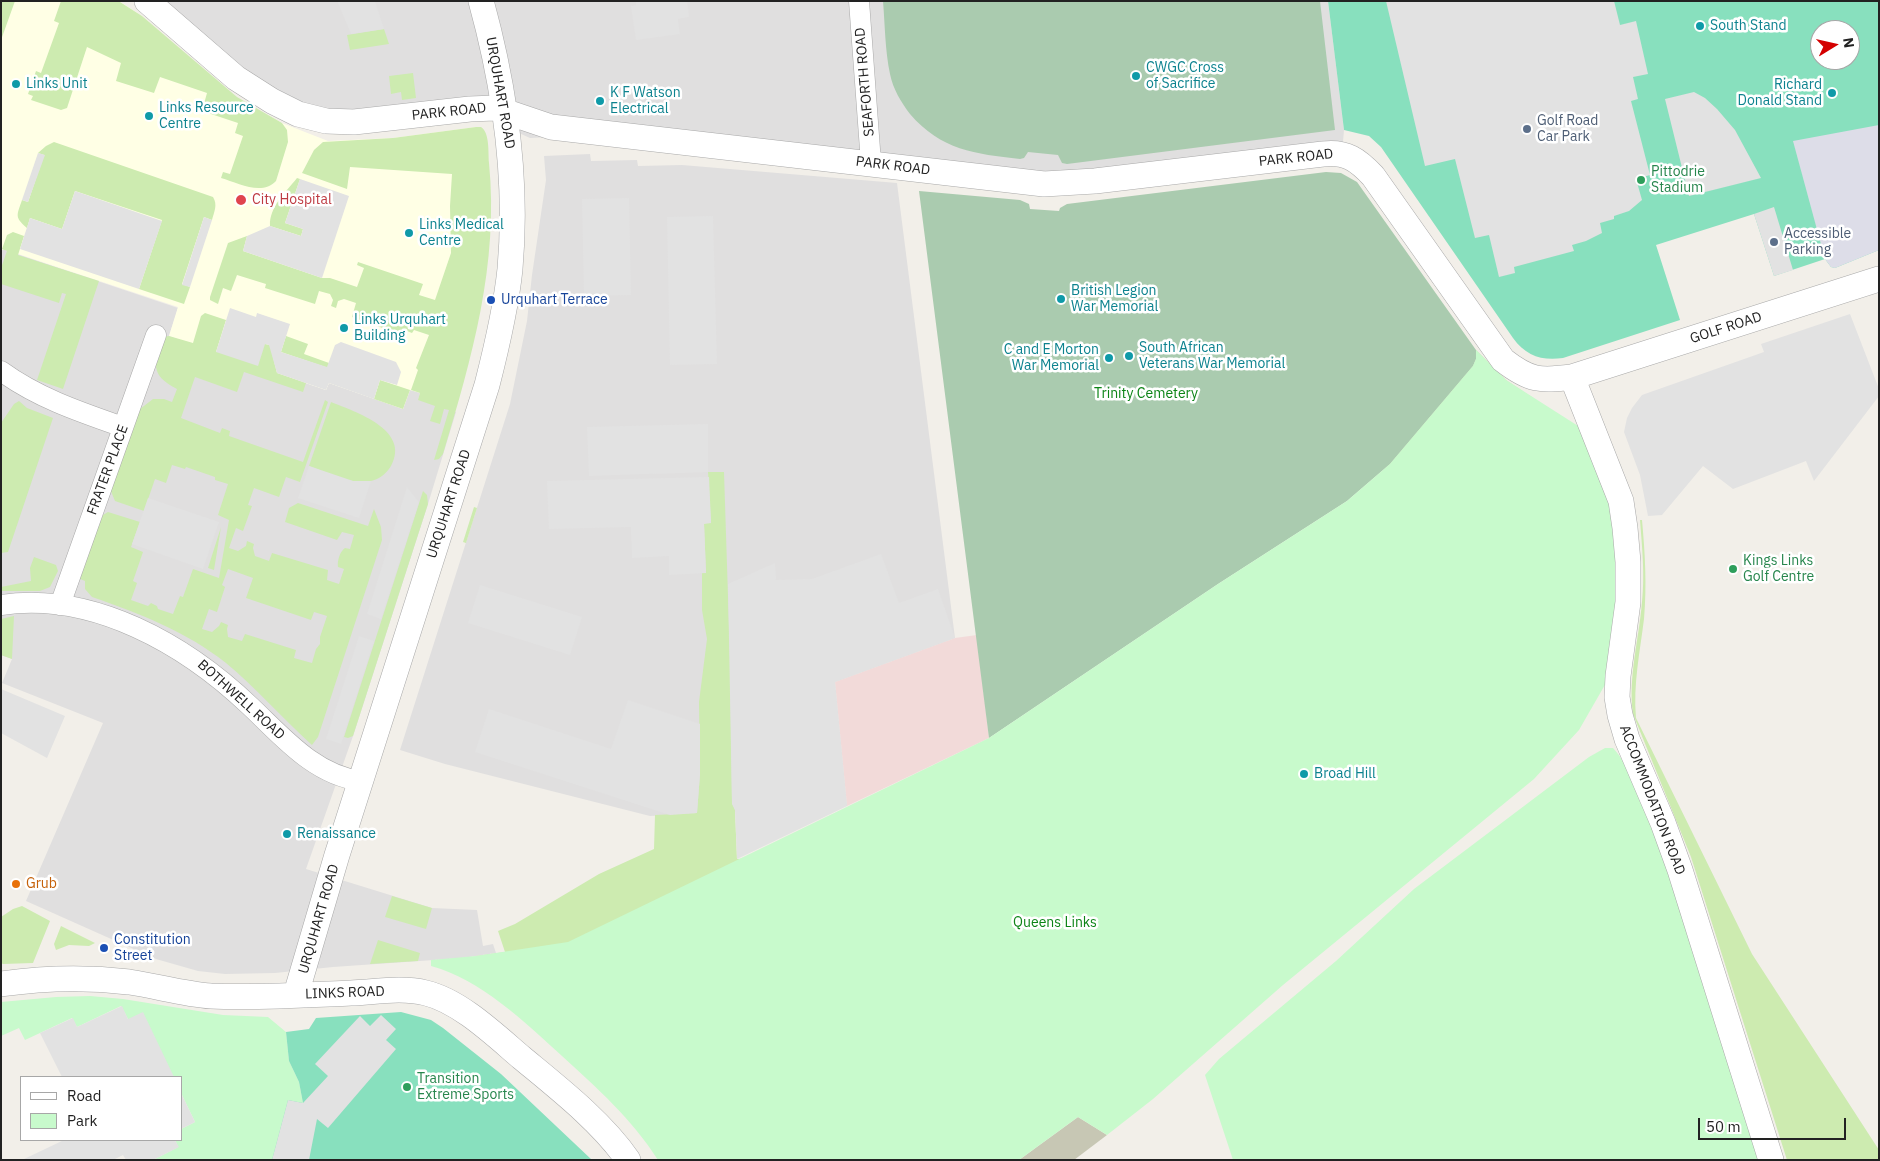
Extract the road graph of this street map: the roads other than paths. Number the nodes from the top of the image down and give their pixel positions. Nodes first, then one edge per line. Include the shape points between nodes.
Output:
1 (147, 1) edge
2 (481, 1) edge
3 (859, 1) edge
4 (506, 113) junction
5 (871, 163) junction
6 (1879, 279) edge
7 (156, 335) dead end
8 (1, 371) edge
9 (1572, 377) junction
10 (123, 426) junction
11 (1, 605) edge
12 (60, 605) junction
13 (361, 780) junction
14 (1, 984) edge
15 (296, 994) junction
16 (628, 1160) edge
17 (1771, 1160) edge

1 - 4 street, PARK ROAD via 236,78 298,114 326,121 354,122 487,108
2 - 4 street, URQUHART ROAD
3 - 5 street, SEAFORTH ROAD
4 - 5 street, PARK ROAD via 552,127
4 - 13 street, URQUHART ROAD via 511,164 511,232 510,268 500,334 487,385
5 - 9 street, PARK ROAD via 1044,184 1342,153 1353,158 1373,176 1504,360 1519,373 1535,379
6 - 9 street, GOLF ROAD
7 - 10 street, FRATER PLACE
8 - 10 street via 28,390
9 - 17 street, ACCOMMODATION ROAD via 1621,501 1625,528 1628,602 1618,676 1620,715 1680,870
10 - 12 street, FRATER PLACE
11 - 12 street, BOTHWELL ROAD via 39,602
12 - 13 street, BOTHWELL ROAD via 108,617 175,646 209,670 308,759 333,774
13 - 15 street, URQUHART ROAD
14 - 15 street, LINKS ROAD via 102,980 202,995
15 - 16 street, LINKS ROAD via 409,991 441,998 474,1019 551,1082 604,1131

